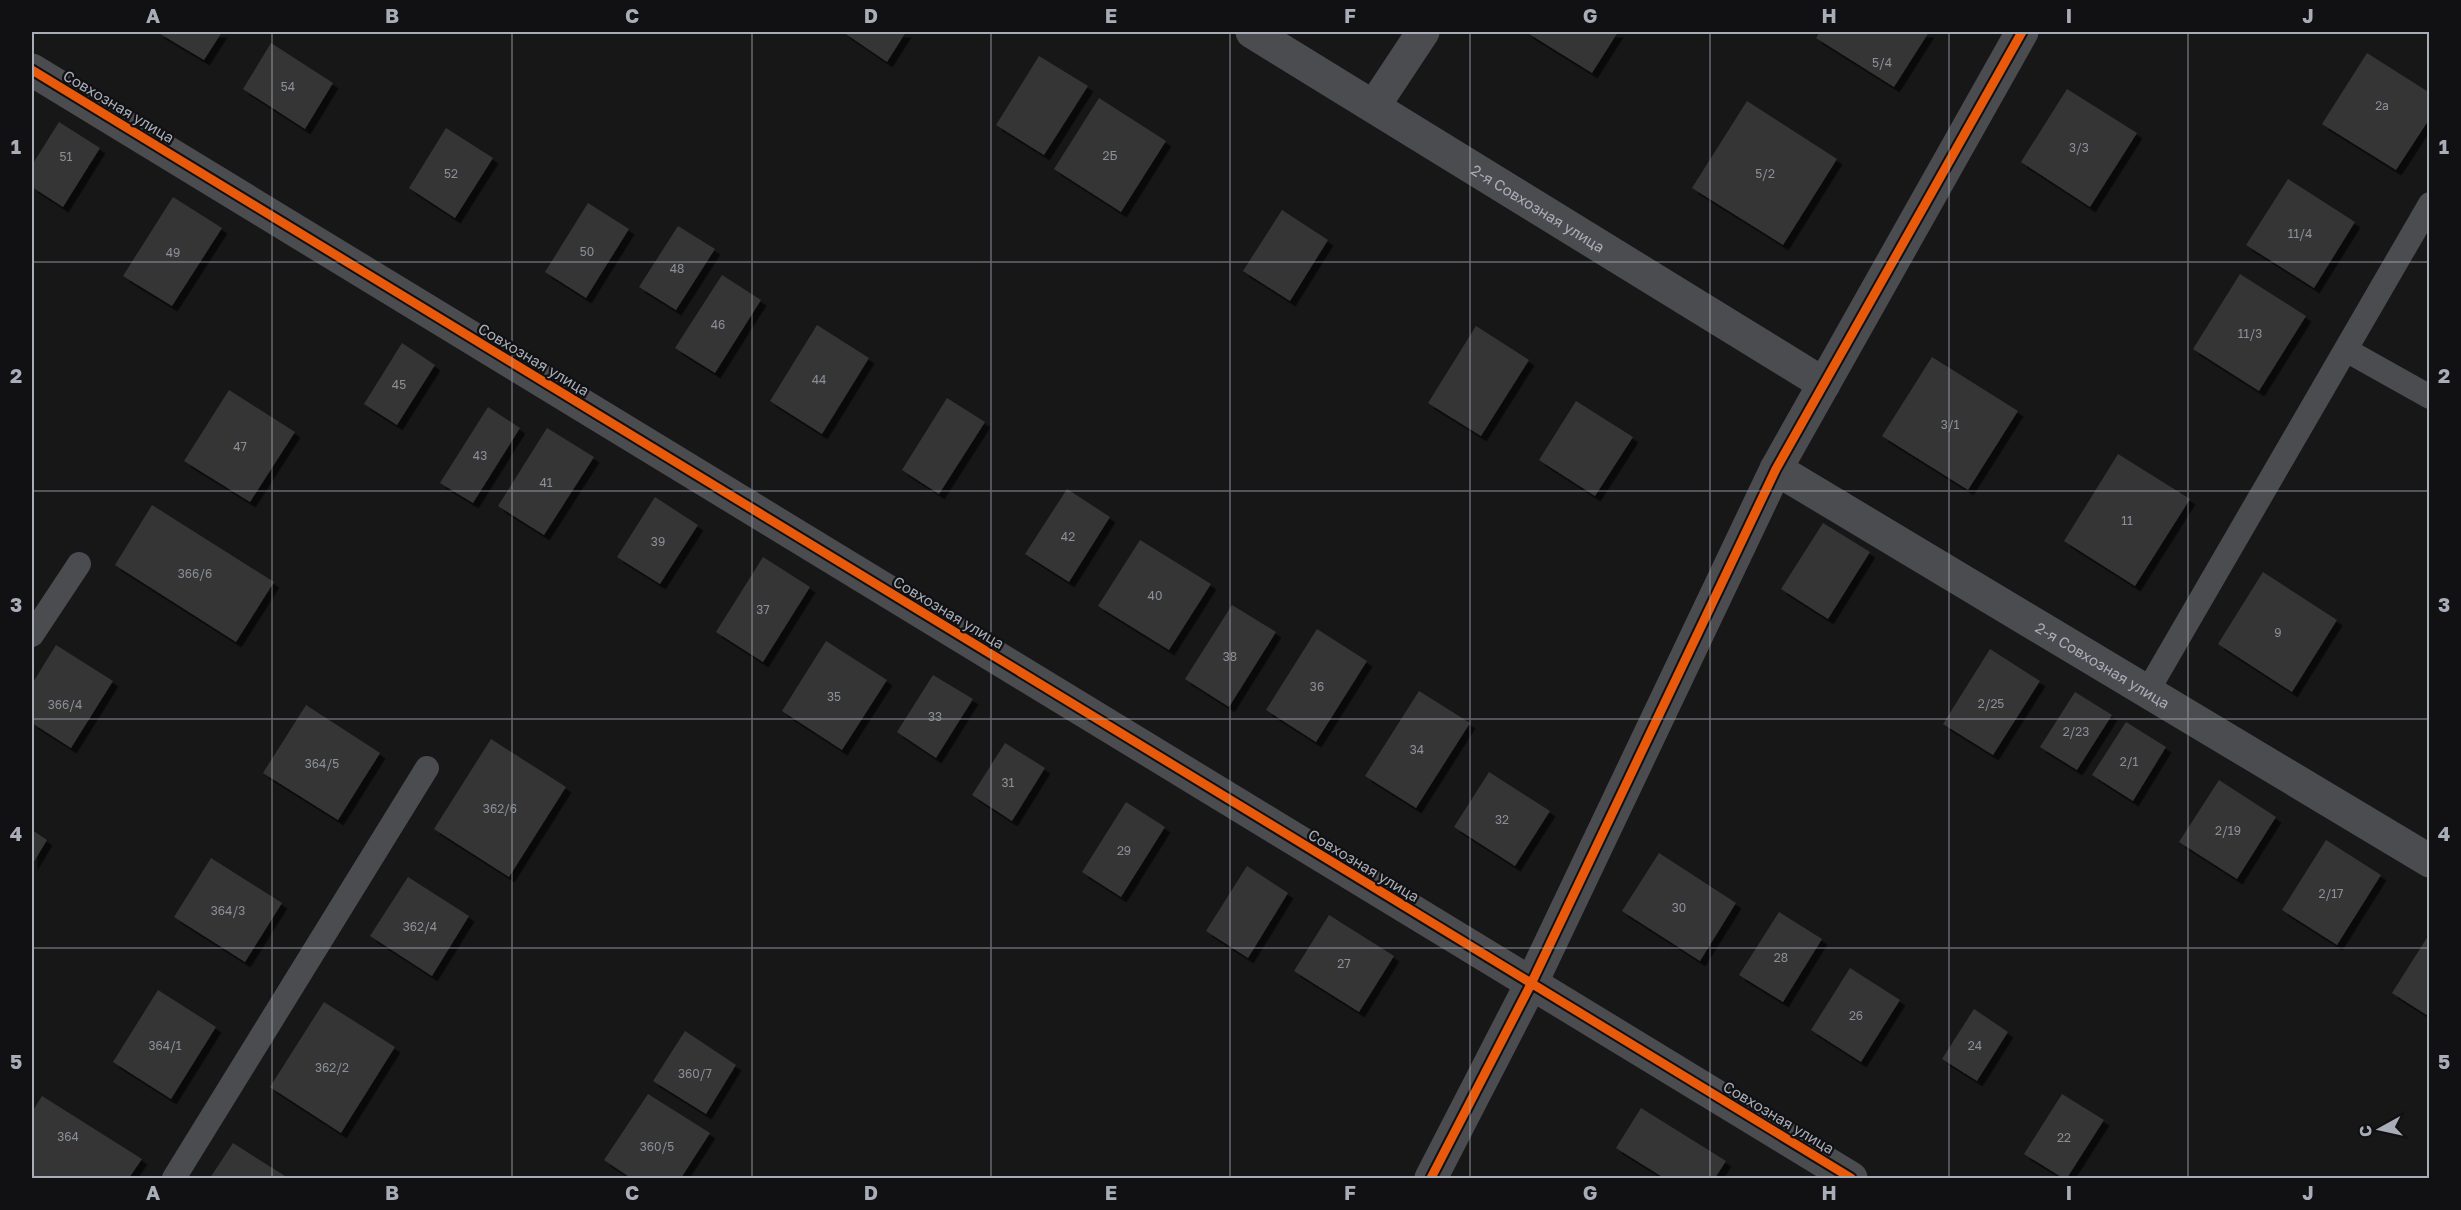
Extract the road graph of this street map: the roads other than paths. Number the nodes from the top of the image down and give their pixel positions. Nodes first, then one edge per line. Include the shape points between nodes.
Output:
1 (1252, 32) edge
2 (1423, 32) edge
3 (2022, 32) edge
4 (32, 70) edge
5 (1374, 106) junction
6 (2430, 204) edge
7 (2346, 350) junction
8 (1824, 384) junction
9 (2430, 397) edge
10 (1776, 469) junction
11 (79, 564) dead end
12 (32, 635) edge
13 (2147, 692) junction
14 (428, 768) dead end
15 (2430, 861) edge
16 (1531, 984) junction
17 (174, 1179) edge
18 (1431, 1179) edge
19 (1851, 1179) edge

1 - 5 street, 2-я Совхозная улица
2 - 5 street
3 - 8 street
4 - 16 street, Совхозная улица
5 - 8 street, 2-я Совхозная улица
6 - 7 lane
7 - 9 lane
7 - 13 lane
8 - 10 street
10 - 13 street, 2-я Совхозная улица
10 - 16 street
11 - 12 lane
13 - 15 street, 2-я Совхозная улица
14 - 17 lane
16 - 18 street
16 - 19 street, Совхозная улица

